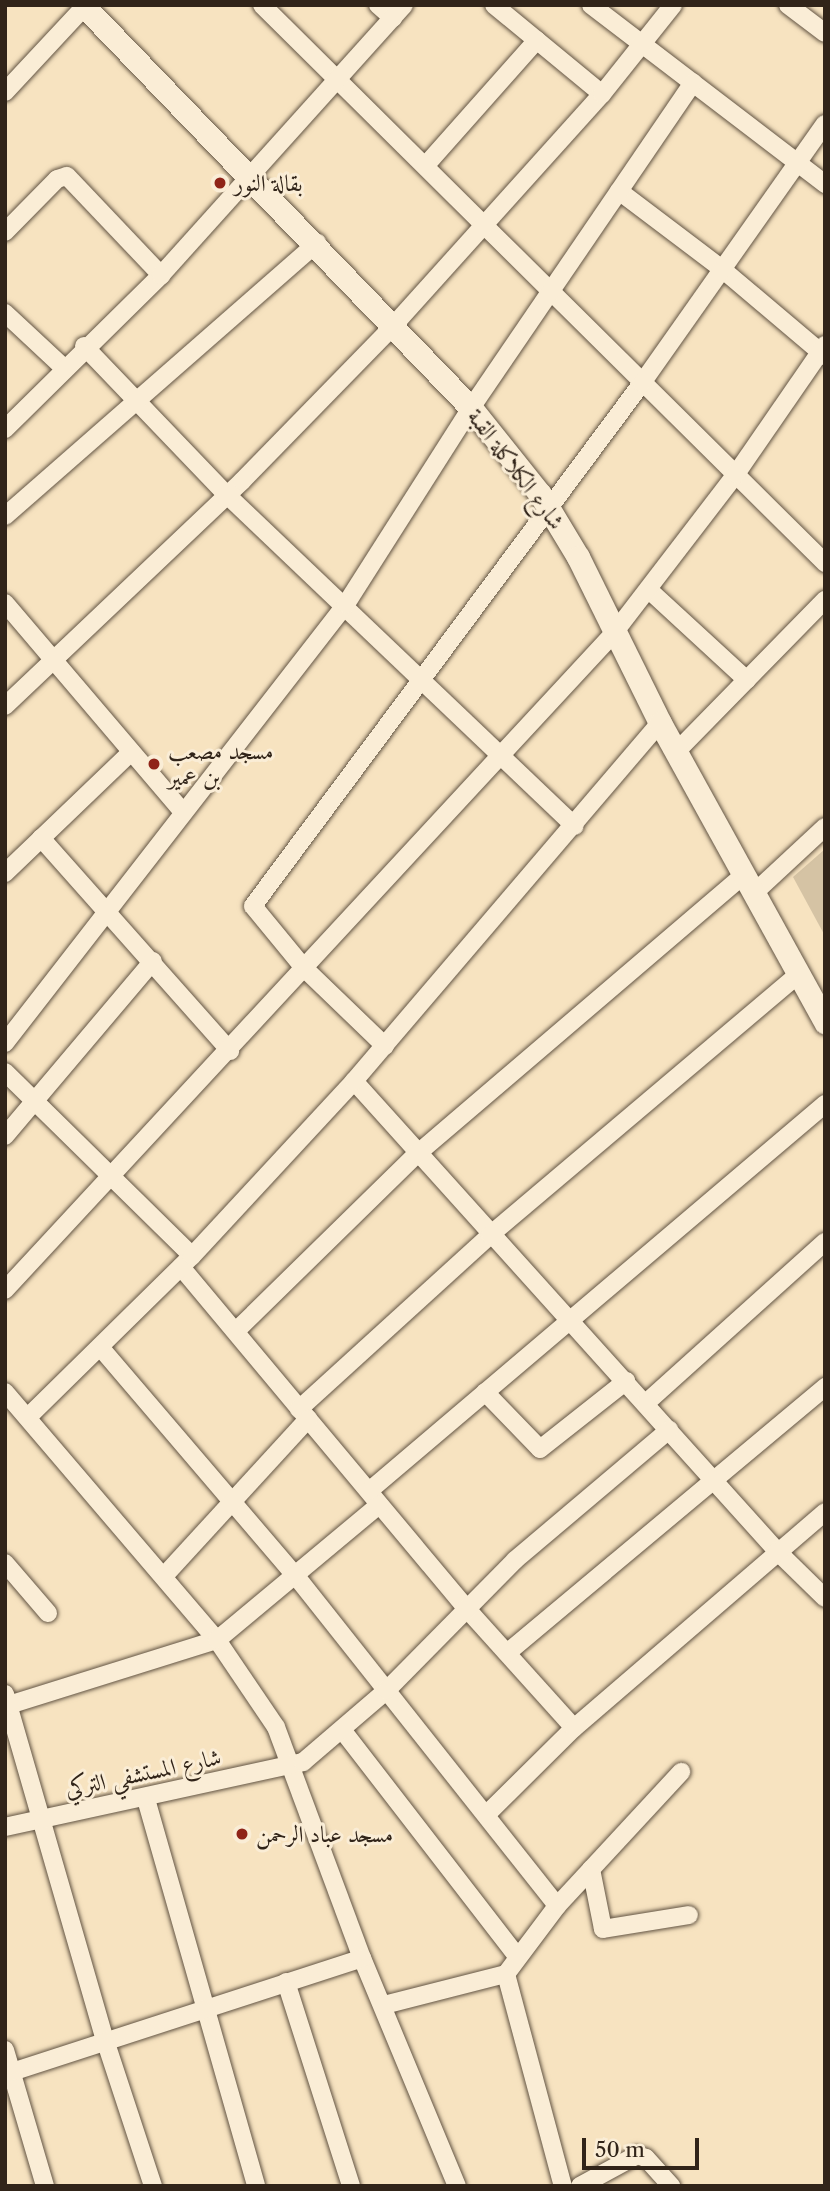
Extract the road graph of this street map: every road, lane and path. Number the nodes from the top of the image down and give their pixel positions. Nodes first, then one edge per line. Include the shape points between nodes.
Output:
1 (262, 5) edge
2 (378, 5) edge
3 (494, 5) edge
4 (591, 5) edge
5 (673, 5) edge
6 (788, 5) edge
7 (85, 6) edge
8 (398, 12) edge
9 (825, 33) edge
10 (537, 40) junction
11 (642, 46) junction
12 (337, 79) junction
13 (693, 83) junction
14 (5, 92) edge
15 (602, 94) junction
16 (825, 124) edge
17 (797, 162) junction
18 (426, 165) junction
19 (246, 175) junction
20 (825, 184) edge
21 (619, 191) junction
22 (484, 228) junction
23 (5, 232) edge
24 (317, 243) junction
25 (722, 268) junction
26 (161, 275) junction
27 (550, 293) junction
28 (5, 313) edge
29 (393, 326) junction
30 (84, 346) junction
31 (823, 351) edge
32 (64, 367) junction
33 (642, 383) junction
34 (135, 400) junction
35 (471, 408) junction
36 (5, 429) edge
37 (736, 474) junction
38 (227, 495) junction
39 (549, 507) junction
40 (5, 516) edge
41 (825, 562) edge
42 (649, 590) junction
43 (825, 600) edge
44 (5, 603) edge
45 (346, 604) junction
46 (614, 633) junction
47 (56, 658) junction
48 (747, 680) junction
49 (422, 684) junction
50 (5, 706) edge
51 (660, 723) junction
52 (131, 752) junction
53 (676, 752) junction
54 (499, 757) junction
55 (183, 812) junction
56 (574, 826) junction
57 (825, 827) edge
58 (41, 838) junction
59 (5, 873) edge
60 (749, 884) junction
61 (107, 910) junction
62 (153, 961) junction
63 (304, 968) junction
64 (799, 974) junction
65 (825, 1022) edge
66 (5, 1043) edge
67 (385, 1046) junction
68 (230, 1051) junction
69 (5, 1072) edge
70 (354, 1081) junction
71 (37, 1101) junction
72 (825, 1104) edge
73 (5, 1136) edge
74 (417, 1154) junction
75 (113, 1177) junction
76 (490, 1235) junction
77 (825, 1242) edge
78 (186, 1262) junction
79 (5, 1290) edge
80 (569, 1319) junction
81 (236, 1331) junction
82 (100, 1347) junction
83 (626, 1381) junction
84 (825, 1387) edge
85 (5, 1392) edge
86 (485, 1392) junction
87 (646, 1403) junction
88 (303, 1414) junction
89 (28, 1417) junction
90 (669, 1430) junction
91 (714, 1481) junction
92 (374, 1498) junction
93 (233, 1500) junction
94 (825, 1512) edge
95 (777, 1551) junction
96 (8, 1571) edge
97 (165, 1575) junction
98 (295, 1575) junction
99 (825, 1598) edge
100 (466, 1608) junction
101 (48, 1613) dead end
102 (218, 1640) junction
103 (507, 1653) junction
104 (387, 1690) junction
105 (7, 1700) edge
106 (574, 1728) junction
107 (343, 1731) junction
108 (291, 1767) junction
109 (681, 1772) dead end
110 (146, 1799) junction
111 (487, 1814) junction
112 (41, 1819) junction
113 (5, 1827) edge
114 (591, 1869) junction
115 (557, 1906) junction
116 (689, 1915) dead end
117 (517, 1956) junction
118 (362, 1958) junction
119 (506, 1974) junction
120 (286, 1982) junction
121 (384, 2005) junction
122 (204, 2009) junction
123 (106, 2043) junction
124 (5, 2050) edge
125 (12, 2072) junction
126 (45, 2186) edge
127 (153, 2186) edge
128 (256, 2186) edge
129 (351, 2186) edge
130 (457, 2186) edge
131 (563, 2186) edge
132 (580, 2186) edge
133 (671, 2186) edge

1 - 12 street
2 - 8 street
3 - 10 street
4 - 11 street
5 - 11 street
6 - 9 street
7 - 14 street
7 - 19 street, شارع الكلاكلة القبة
8 - 12 street
10 - 15 street
10 - 18 street
11 - 13 street
11 - 15 street
12 - 18 street
12 - 19 street
13 - 17 street
13 - 21 street
15 - 22 street
16 - 17 street
17 - 20 street
17 - 25 street
18 - 22 street
19 - 24 street, شارع الكلاكلة القبة
19 - 26 street via 220,211
21 - 25 street
21 - 27 street
22 - 27 street
22 - 29 street
23 - 26 street via 59,177 67,176
24 - 29 street, شارع الكلاكلة القبة
24 - 34 street
25 - 31 street
25 - 33 street
26 - 30 street
27 - 33 street
27 - 35 street
28 - 32 street
29 - 35 street, شارع الكلاكلة القبة
29 - 38 street
30 - 32 street
30 - 34 street
31 - 37 street
32 - 36 street
33 - 37 street
33 - 39 street
34 - 38 street
34 - 40 street
35 - 39 street, شارع الكلاكلة القبة
35 - 45 street
37 - 41 street
37 - 42 street
38 - 45 street
38 - 47 street
39 - 46 street, شارع الكلاكلة القبة
39 - 49 street
42 - 46 street
42 - 48 street
43 - 48 street
44 - 47 street
45 - 49 street
45 - 55 street
46 - 51 street, شارع الكلاكلة القبة
46 - 54 street
47 - 50 street
47 - 52 street
48 - 53 street
49 - 54 street
49 - 63 street via 253,906
51 - 53 street, شارع الكلاكلة القبة
51 - 56 street
52 - 55 street
52 - 58 street
53 - 60 street, شارع الكلاكلة القبة
54 - 56 street
54 - 63 street
55 - 61 street
56 - 67 street
57 - 60 street
58 - 59 street
58 - 61 street
60 - 64 street, شارع الكلاكلة القبة
60 - 74 street
61 - 62 street
61 - 66 street
62 - 68 street
62 - 71 street
63 - 67 street
63 - 68 street
64 - 65 street, شارع الكلاكلة القبة
64 - 76 street
67 - 70 street
68 - 75 street
69 - 71 street
70 - 74 street
70 - 78 street
71 - 73 street
71 - 75 street
72 - 80 street
74 - 76 street
74 - 81 street
75 - 78 street
75 - 79 street
76 - 80 street
76 - 88 street
77 - 87 street
78 - 81 street
78 - 82 street
80 - 83 street
80 - 86 street
81 - 88 street
82 - 89 street
82 - 93 street
83 - 86 street via 540,1449
83 - 87 street
84 - 91 street
85 - 89 street
86 - 92 street
87 - 90 street
88 - 92 street
88 - 93 street
89 - 97 street
90 - 91 street
90 - 100 street via 514,1560
91 - 95 street
91 - 103 street
92 - 98 street
92 - 100 street
93 - 97 street
93 - 98 street
94 - 95 street
95 - 99 street
95 - 106 street
96 - 101 street
97 - 102 street
98 - 102 street
98 - 104 street
100 - 103 street
100 - 104 street
102 - 105 street
102 - 108 street via 276,1727
103 - 106 street
104 - 107 street
104 - 111 street
105 - 112 street
106 - 111 street
107 - 108 street
107 - 117 street
108 - 110 street, شارع المستشفي التركي
108 - 118 street
109 - 114 street
110 - 112 street, شارع المستشفي التركي
110 - 122 street
111 - 115 street
112 - 113 street, شارع المستشفي التركي
112 - 123 street
114 - 115 street
114 - 116 street via 603,1929
115 - 117 street
117 - 119 street
118 - 120 street
118 - 121 street
119 - 121 street
119 - 131 street
120 - 122 street
120 - 129 street
121 - 130 street
122 - 123 street
122 - 128 street
123 - 125 street
123 - 127 street
124 - 125 street
125 - 126 street
132 - 133 street via 637,2155 646,2158

